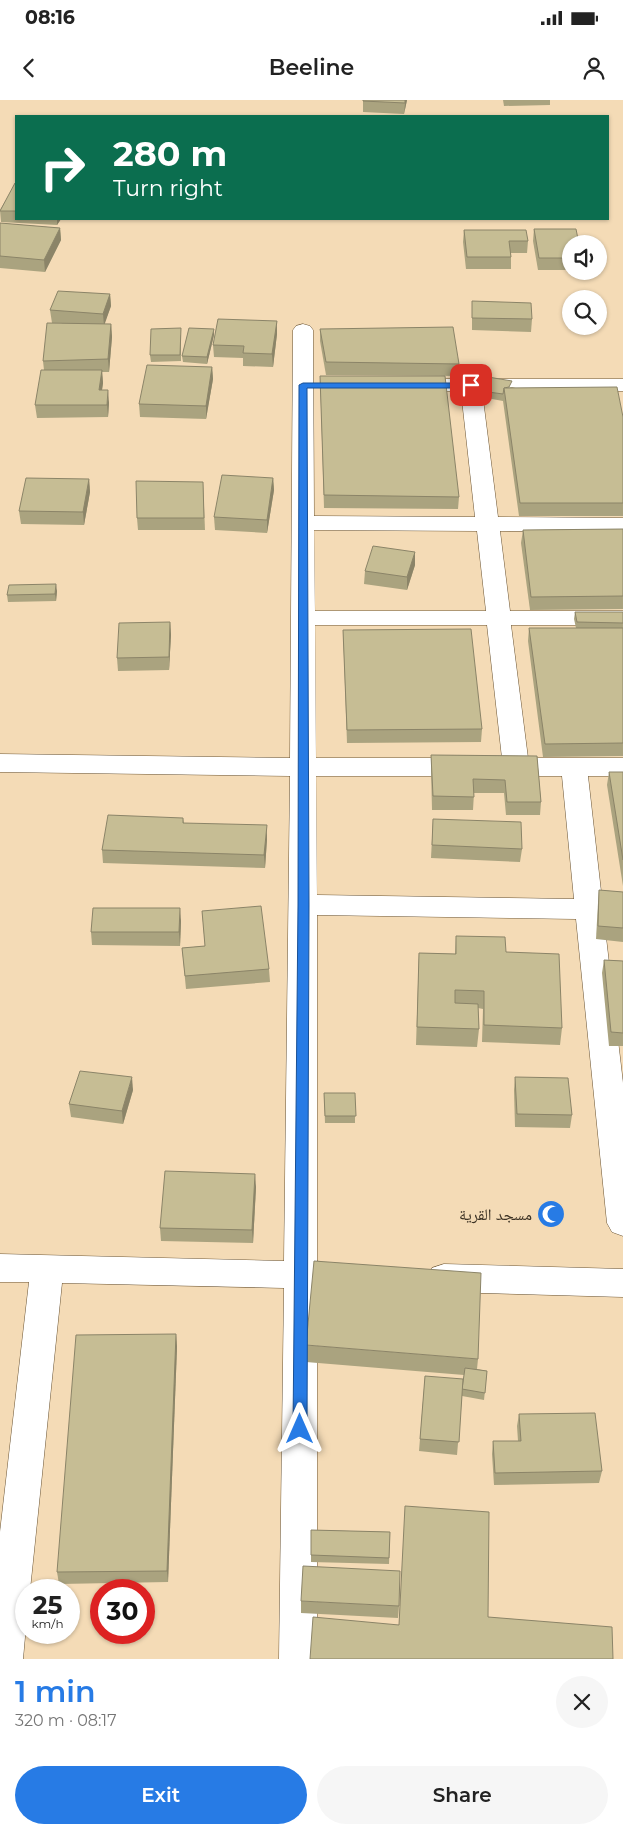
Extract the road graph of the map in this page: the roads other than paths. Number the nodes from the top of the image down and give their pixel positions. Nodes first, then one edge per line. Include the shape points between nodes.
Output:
1 (303, 330) dead end
2 (392, 385) edge
3 (471, 385) junction
4 (623, 385) edge
5 (303, 523) junction
6 (487, 524) junction
7 (623, 525) edge
8 (304, 618) junction
9 (498, 618) junction
10 (623, 618) edge
11 (0, 763) edge
12 (304, 767) junction
13 (516, 767) junction
14 (574, 767) junction
15 (623, 767) edge
16 (304, 905) junction
17 (589, 910) junction
18 (623, 910) edge
19 (623, 1223) edge
20 (0, 1268) edge
21 (47, 1269) junction
22 (301, 1275) junction
23 (350, 1276) edge
24 (418, 1278) edge
25 (623, 1282) edge
26 (4, 1659) edge
27 (298, 1659) edge

1 - 5 street via 313,385
2 - 3 street
3 - 4 street
3 - 6 street
5 - 6 street
5 - 8 street
6 - 7 street
6 - 9 street
8 - 9 street
8 - 12 street
9 - 10 street
9 - 13 street
11 - 12 street
12 - 13 street
12 - 16 street
13 - 14 street
14 - 15 street
14 - 17 street
16 - 17 street
16 - 22 street
17 - 18 street
17 - 19 street
20 - 21 street
21 - 22 street
21 - 26 street
22 - 23 street
22 - 27 street
24 - 25 street

